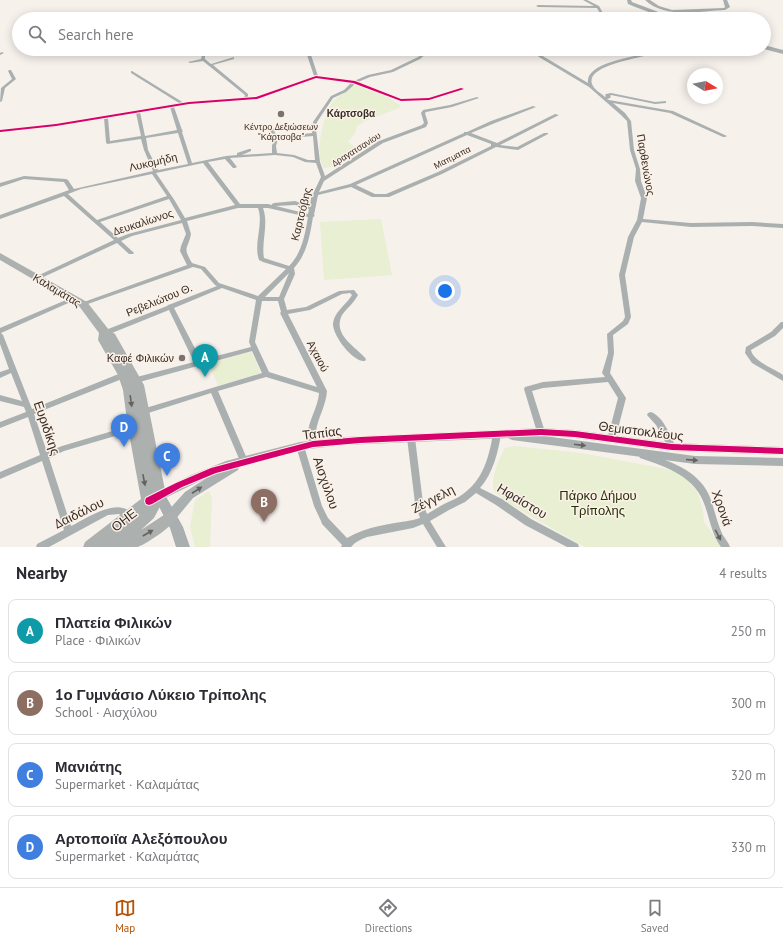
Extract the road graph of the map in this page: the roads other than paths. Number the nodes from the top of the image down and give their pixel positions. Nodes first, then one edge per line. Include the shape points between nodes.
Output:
1 (585, 0) edge
2 (629, 0) edge
3 (647, 0) edge
4 (725, 0) edge
5 (538, 6) dead end
6 (598, 7) junction
7 (601, 12) edge
8 (656, 12) edge
9 (771, 49) edge
10 (783, 52) edge
11 (203, 56) edge
12 (309, 56) edge
13 (421, 56) edge
14 (540, 56) edge
15 (639, 56) edge
16 (233, 58) dead end
17 (204, 60) junction
18 (190, 62) dead end
19 (211, 65) junction
20 (10, 71) dead end
21 (132, 72) dead end
22 (316, 78) junction
23 (354, 82) junction
24 (590, 86) junction
25 (462, 89) dead end
26 (477, 98) dead end
27 (245, 99) junction
28 (429, 99) junction
29 (606, 100) junction
30 (0, 101) edge
31 (665, 102) dead end
32 (183, 104) junction
33 (172, 106) junction
34 (446, 107) junction
35 (534, 107) dead end
36 (138, 111) junction
37 (557, 114) dead end
38 (106, 117) junction
39 (246, 128) dead end
40 (0, 131) edge
41 (181, 131) junction
42 (466, 133) junction
43 (314, 134) junction
44 (546, 134) dead end
45 (725, 136) dead end
46 (276, 137) junction
47 (144, 138) junction
48 (494, 145) junction
49 (275, 154) junction
50 (254, 155) junction
51 (226, 157) junction
52 (204, 160) junction
53 (318, 162) junction
54 (190, 163) junction
55 (235, 166) dead end
56 (155, 172) junction
57 (322, 180) junction
58 (0, 185) edge
59 (352, 185) junction
60 (72, 190) junction
61 (64, 193) junction
62 (316, 194) junction
63 (169, 197) junction
64 (238, 206) junction
65 (260, 206) junction
66 (268, 206) junction
67 (313, 208) junction
68 (312, 216) junction
69 (0, 217) edge
70 (183, 220) junction
71 (640, 220) junction
72 (96, 222) junction
73 (783, 226) edge
74 (117, 241) junction
75 (131, 253) dead end
76 (0, 256) edge
77 (190, 265) junction
78 (291, 268) junction
79 (37, 278) junction
80 (222, 286) junction
81 (259, 299) junction
82 (280, 299) junction
83 (78, 301) junction
84 (170, 306) junction
85 (284, 313) junction
86 (783, 324) edge
87 (0, 331) edge
88 (105, 333) junction
89 (0, 334) edge
90 (254, 348) junction
91 (363, 359) dead end
92 (198, 362) junction
93 (14, 370) junction
94 (266, 374) junction
95 (0, 375) edge
96 (124, 375) junction
97 (783, 378) edge
98 (609, 379) junction
99 (136, 380) junction
100 (214, 391) junction
101 (323, 391) junction
102 (0, 398) edge
103 (27, 405) junction
104 (30, 413) junction
105 (651, 415) dead end
106 (140, 422) junction
107 (0, 425) edge
108 (541, 432) junction
109 (497, 434) junction
110 (411, 438) junction
111 (612, 440) junction
112 (313, 444) junction
113 (300, 446) junction
114 (672, 447) junction
115 (783, 451) edge
116 (626, 452) junction
117 (44, 456) junction
118 (244, 461) junction
119 (783, 462) edge
120 (0, 476) edge
121 (475, 489) junction
122 (154, 502) junction
123 (129, 516) junction
124 (170, 517) junction
125 (425, 520) junction
126 (68, 530) junction
127 (346, 545) edge
128 (40, 547) edge
129 (90, 547) edge
130 (109, 547) edge
131 (124, 547) edge
132 (183, 547) edge
133 (442, 547) edge
134 (575, 547) edge
135 (726, 547) edge

1 - 6 street
2 - 8 main road via 638,7
3 - 4 main road via 663,9 687,12 726,8 728,7
5 - 6 street
6 - 7 street
9 - 10 main road
11 - 17 street
12 - 22 street
13 - 23 street via 392,71
14 - 24 street, Παρθενώνος
15 - 24 street via 609,63 592,75
16 - 19 street
17 - 18 street
17 - 19 street
19 - 27 street via 248,95
20 - 30 street via 14,79 3,88
21 - 32 street
22 - 23 street
22 - 27 street via 264,97
23 - 28 street via 398,100
23 - 43 street, Καρτσόβης via 346,92 332,97 316,122
24 - 29 street, Παρθενώνος
25 - 28 street
26 - 34 street, Δραγατσανίου
27 - 32 street
28 - 34 street
29 - 31 street via 611,94 655,104
29 - 45 street via 672,112
29 - 71 street, Παρθενώνος via 629,123 638,182 644,198
32 - 33 street
33 - 36 street
33 - 41 street
34 - 57 street, Δραγατσανίου via 425,110 424,126 381,142
35 - 42 street
36 - 38 street
36 - 47 street
37 - 48 street, Μαπμαπα
38 - 40 street via 56,126
38 - 47 street via 108,143
39 - 46 street via 270,126
41 - 47 street
41 - 54 street
42 - 48 street
42 - 59 street
43 - 46 street
43 - 53 street, Καρτσόβης
44 - 48 street via 518,149
46 - 49 street
47 - 56 street
48 - 59 street, Μαπμαπα via 387,196 374,196
49 - 50 street
49 - 53 street
50 - 51 street
50 - 51 street via 248,148
51 - 52 street, Λυκομήδη
51 - 55 street
52 - 54 street, Λυκομήδη
52 - 64 street
53 - 57 street, Καρτσόβης
54 - 56 street, Λυκομήδη
56 - 60 street, Λυκομήδη
56 - 63 street
57 - 62 street, Καρτσόβης
58 - 60 street via 24,177 66,182
59 - 62 street
60 - 61 street, Λυκομήδη
61 - 69 street, Λυκομήδη
61 - 72 street
62 - 67 street, Καρτσόβης
63 - 70 street
63 - 72 street
64 - 65 street, Δευκαλίωνος
64 - 70 street, Δευκαλίωνος
65 - 66 street, Δευκαλίωνος
65 - 78 street via 261,258
66 - 67 street via 292,202
66 - 68 street
67 - 68 street, Καρτσόβης
68 - 78 street, Καρτσόβης via 306,242
70 - 74 street, Δευκαλίωνος
70 - 77 street via 189,235 183,252
71 - 73 street via 691,225
71 - 98 street, Παρθενώνος via 631,237 623,271 628,317 626,322 610,334 611,353 606,369
72 - 74 street
74 - 75 street
74 - 79 street, Δευκαλίωνος
76 - 79 main road, Καλαμάτας
77 - 80 street via 201,267
77 - 83 street
78 - 81 street, Καρτσόβης
78 - 82 street via 292,274
79 - 83 main road, Καλαμάτας
80 - 81 street
80 - 84 street, Ρεβελιώτου Θ.
81 - 82 street
81 - 90 street via 252,342
82 - 85 street, Αχαιού
83 - 87 street
83 - 88 main road, Καλαμάτας
84 - 88 street, Ρεβελιώτου Θ.
84 - 92 street
85 - 91 street via 308,309 341,292 352,291 354,298 338,317 337,329 353,352
85 - 101 street, Αχαιού
86 - 97 street via 773,334 748,349 754,361
88 - 96 main road, Καλαμάτας via 104,340
88 - 99 main road, Καλαμάτας via 112,337
89 - 93 street, Ευριδίκης
90 - 92 street
90 - 94 street
92 - 99 street
93 - 95 street
93 - 103 street, Ευριδίκης
94 - 100 street
94 - 101 street
96 - 104 street
96 -> 106 main road, Καλαμάτας
98 - 108 street via 543,385 528,389
98 - 111 street via 619,390 622,398
99 - 106 main road, Καλαμάτας
100 - 106 street
100 - 118 street
101 - 112 street via 324,398 311,433
102 - 103 street
103 - 104 street, Ευριδίκης
104 - 107 street
104 - 117 street, Ευριδίκης
105 - 114 street via 659,423
106 - 117 street
106 - 122 main road, Καλαμάτας
108 - 109 street, Θεμιστοκλέους
108 - 111 street, Θεμιστοκλέους
109 - 110 street, Ταπίας
109 -> 116 street, Θεμιστοκλέους
109 - 121 street, Ζέγγελη via 490,465
110 - 112 street, Ταπίας
110 - 125 street via 417,491
111 - 114 street, Θεμιστοκλέους
112 - 113 street, Ταπίας
113 - 118 street, Ταπίας
113 - 127 street, Αισχύλου via 322,516
114 - 115 street, Θεμιστοκλέους
116 -> 119 street, Θεμιστοκλέους via 695,460
116 -> 135 street, Χρονά via 668,465 695,482 707,500 715,530
117 - 120 street
117 - 126 street, Ευριδίκης
118 - 122 street, Ταπίας via 208,472
124 -> 118 street, Ταπίας via 189,495
121 - 125 street, Ζέγγελη
121 - 134 street, Ηφαίστου
122 - 123 main road, ΟΗΕ
122 - 124 main road
122 - 130 main road, ΟΗΕ via 143,520
123 - 126 street, Δαιδάλου via 123,511 114,510
123 - 129 main road, ΟΗΕ
131 -> 124 main road
124 - 132 main road
125 - 127 street, Ζέγγελη via 364,534
125 - 133 street
126 - 128 street, Δαιδάλου

